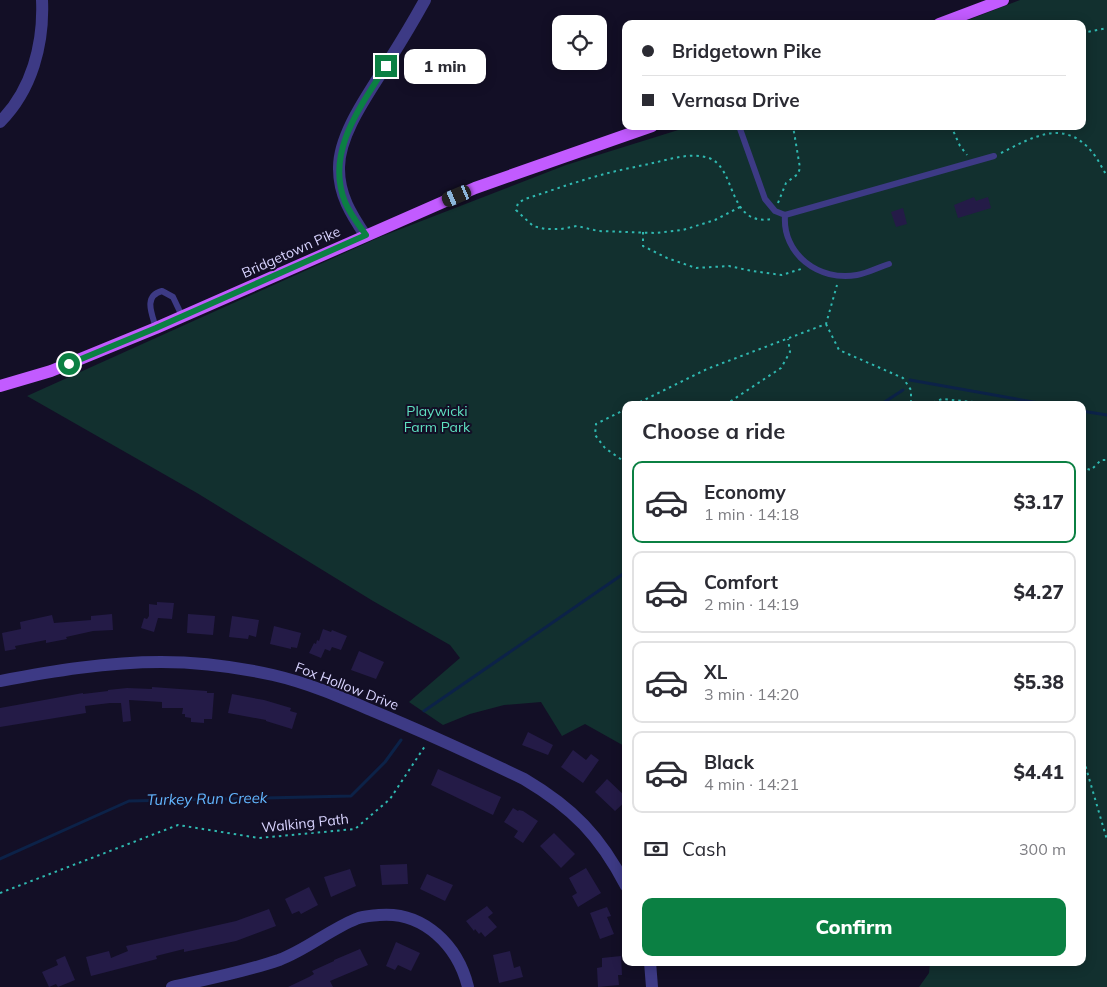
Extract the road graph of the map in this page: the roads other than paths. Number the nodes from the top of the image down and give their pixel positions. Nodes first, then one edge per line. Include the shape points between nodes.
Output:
1 (42, 0) edge
2 (425, 0) edge
3 (1002, 0) edge
4 (950, 20) edge
5 (0, 122) edge
6 (641, 130) edge
7 (740, 130) edge
8 (994, 156) road end
9 (785, 215) junction
10 (366, 235) junction
11 (889, 264) dead end
12 (182, 316) junction
13 (156, 328) junction
14 (0, 386) edge
15 (0, 681) edge
16 (622, 878) edge
17 (650, 966) edge
18 (172, 987) edge
19 (468, 987) edge
20 (652, 987) edge

1 - 5 street via 42,32 32,70 16,103
2 - 10 street via 352,124 340,156 338,168 344,200
3 - 4 main road
6 - 10 main road, Bridgetown Pike via 475,188
7 - 9 lane via 765,199
8 - 9 lane
9 - 11 lane via 784,228 790,244 797,254 822,272 856,275
10 - 12 main road, Bridgetown Pike
12 - 13 main road, Bridgetown Pike
12 - 13 lane via 173,297 162,291 155,292 150,304
13 - 14 main road, Bridgetown Pike via 52,371
15 - 16 street, Fox Hollow Drive via 101,664 163,662 223,666 301,683 431,736 524,779 580,820 612,859
17 - 20 street
18 - 19 street via 272,962 357,919 387,914 418,921 439,936 460,962

